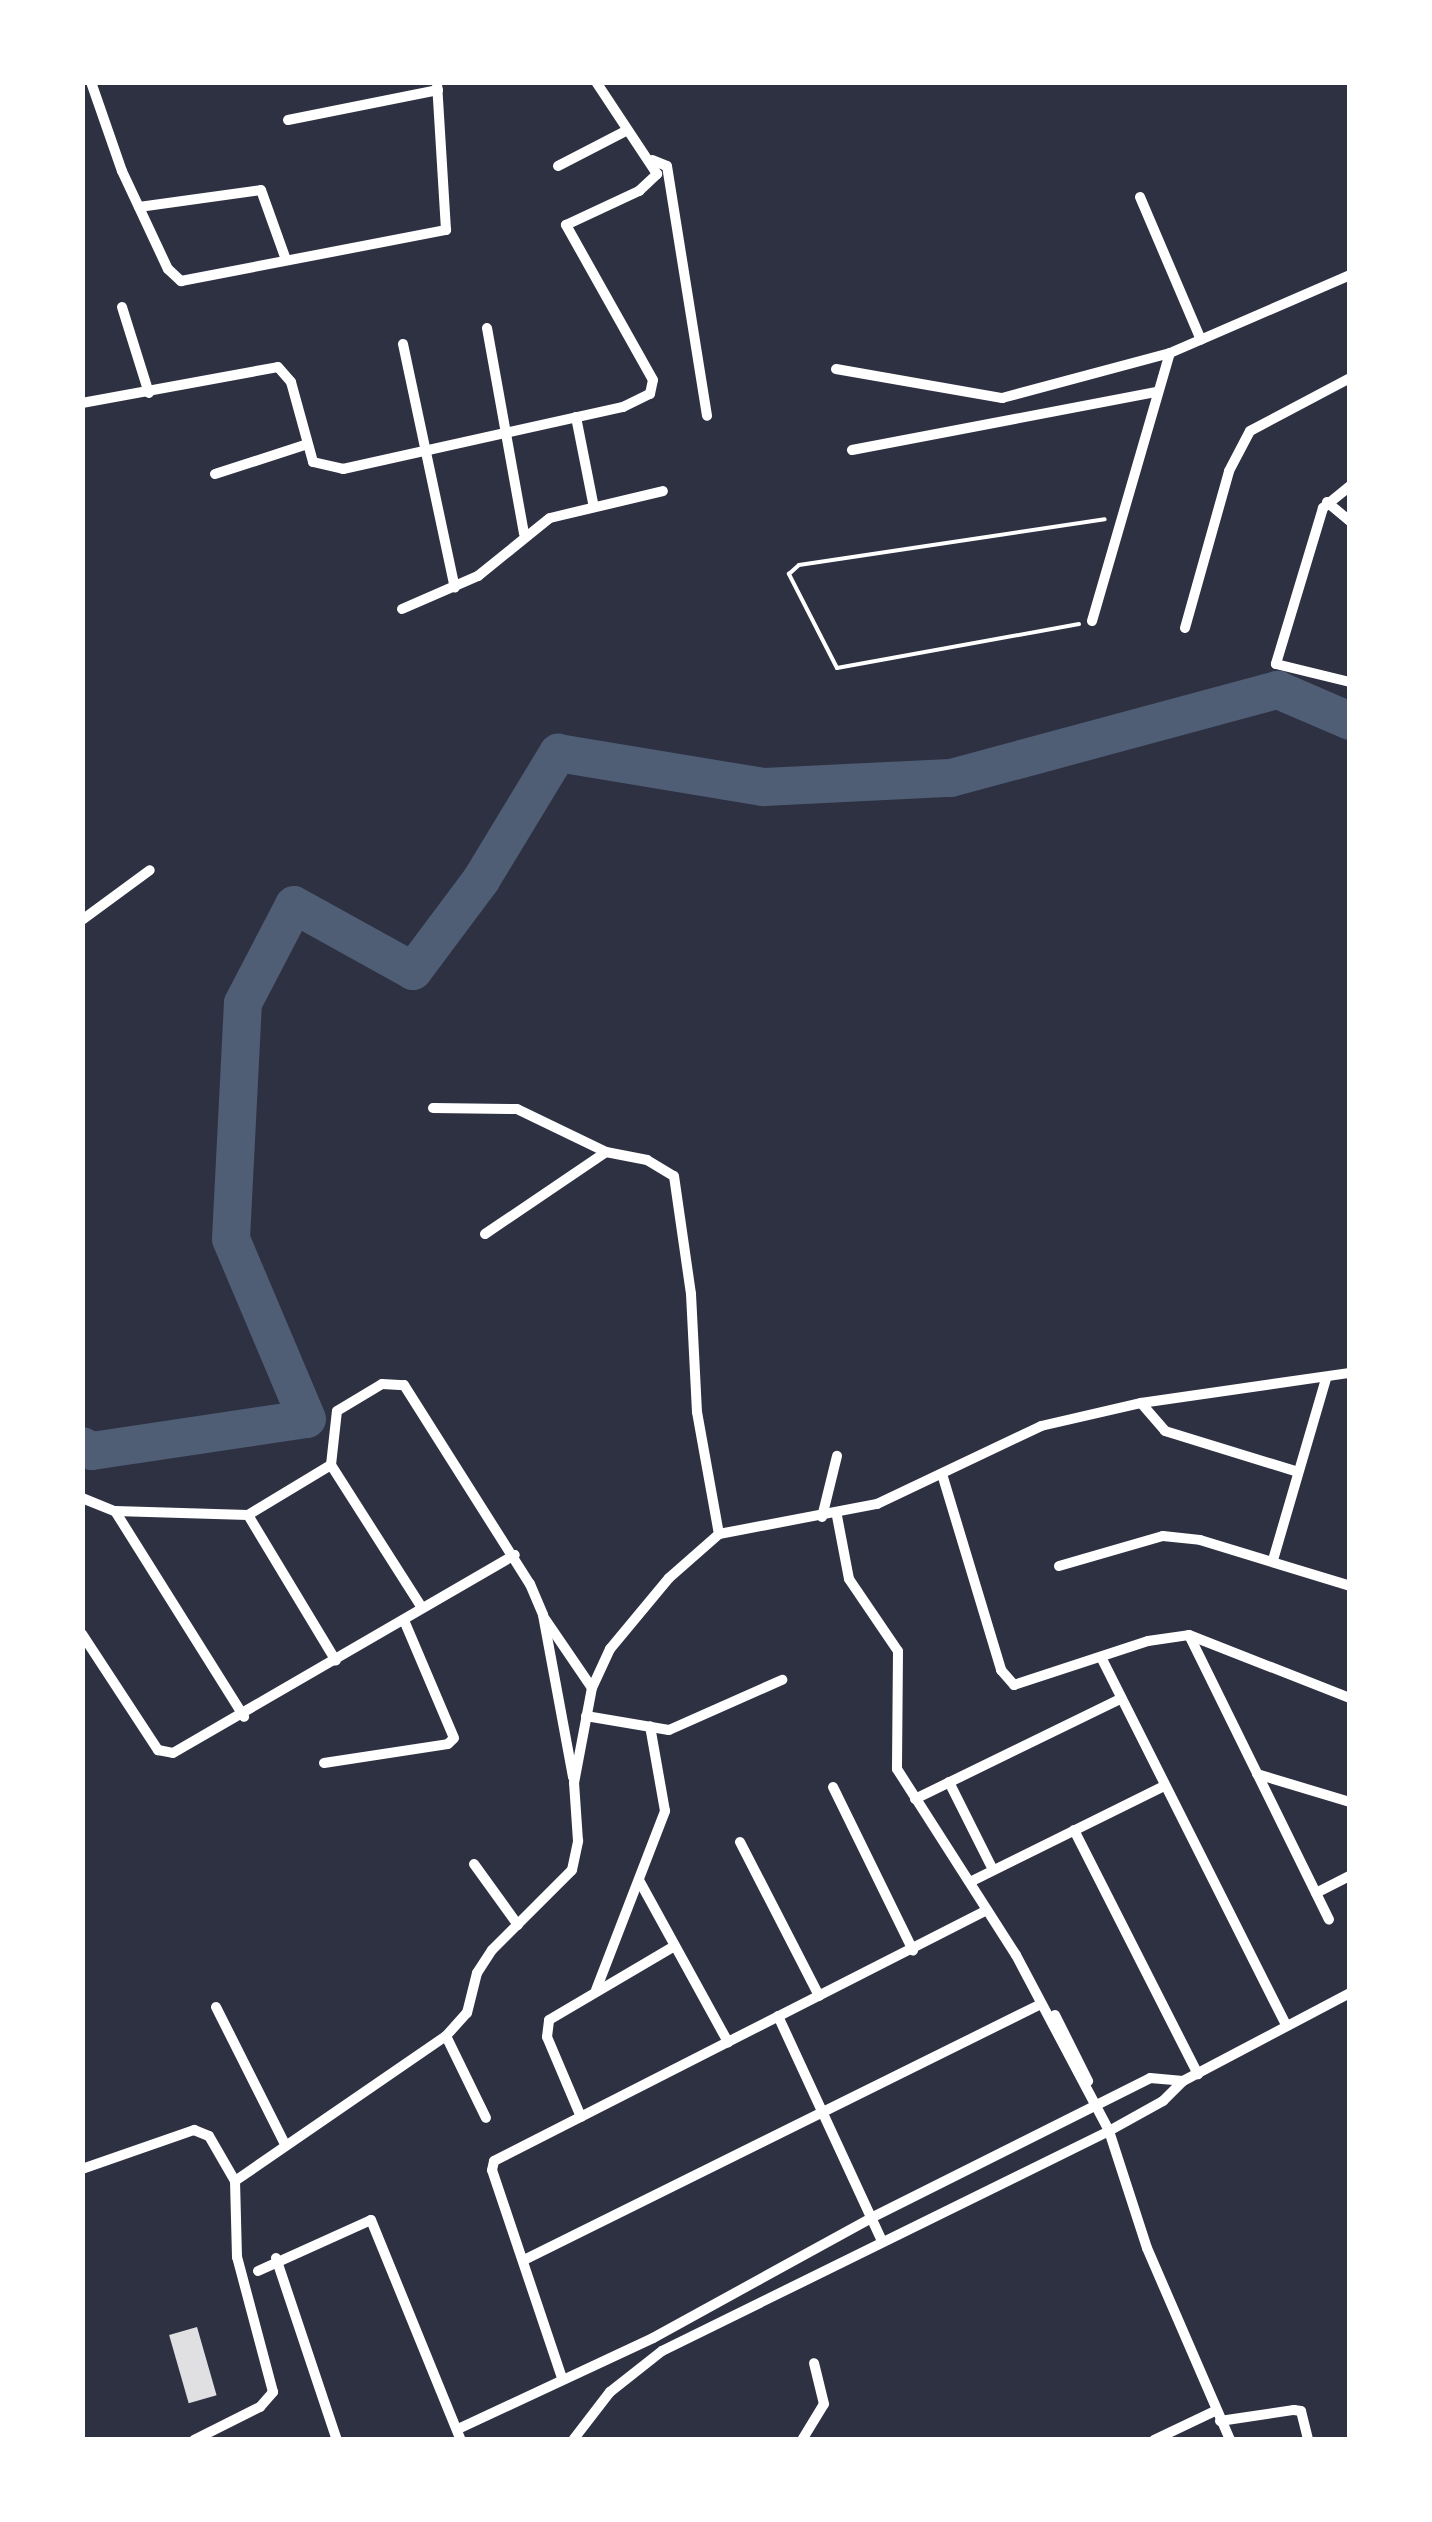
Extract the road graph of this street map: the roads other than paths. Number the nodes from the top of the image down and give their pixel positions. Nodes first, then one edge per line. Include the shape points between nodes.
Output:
1 (92, 82) edge
2 (596, 82) edge
3 (437, 86) edge
4 (288, 120) dead end
5 (624, 132) junction
6 (652, 160) junction
7 (558, 166) dead end
8 (1140, 197) dead end
9 (140, 207) junction
10 (286, 260) junction
11 (1349, 276) edge
12 (122, 306) dead end
13 (487, 328) dead end
14 (1201, 340) junction
15 (403, 344) dead end
16 (1170, 353) junction
17 (836, 368) dead end
18 (1350, 378) edge
19 (1157, 392) junction
20 (149, 393) junction
21 (82, 402) edge
22 (576, 416) junction
23 (707, 416) dead end
24 (506, 436) junction
25 (305, 446) junction
26 (852, 450) dead end
27 (427, 453) junction
28 (215, 474) dead end
29 (1350, 486) edge
30 (662, 491) dead end
31 (1327, 502) junction
32 (592, 503) junction
33 (1350, 522) edge
34 (524, 534) junction
35 (455, 588) junction
36 (402, 609) dead end
37 (1092, 622) road end
38 (1186, 628) dead end
39 (1350, 682) edge
40 (150, 870) dead end
41 (82, 920) edge
42 (433, 1108) dead end
43 (606, 1152) junction
44 (485, 1234) dead end
45 (1348, 1375) edge
46 (1326, 1378) junction
47 (1141, 1403) junction
48 (836, 1456) dead end
49 (331, 1464) junction
50 (1298, 1472) junction
51 (942, 1474) junction
52 (82, 1498) edge
53 (114, 1511) junction
54 (248, 1516) junction
55 (836, 1516) junction
56 (822, 1518) junction
57 (718, 1534) junction
58 (515, 1555) junction
59 (1273, 1560) junction
60 (1059, 1566) dead end
61 (1350, 1586) edge
62 (422, 1608) junction
63 (542, 1615) junction
64 (404, 1620) junction
65 (82, 1634) edge
66 (1189, 1634) junction
67 (1102, 1659) junction
68 (336, 1661) junction
69 (782, 1680) dead end
70 (592, 1688) junction
71 (1350, 1698) edge
72 (1118, 1700) junction
73 (586, 1716) junction
74 (244, 1717) junction
75 (650, 1726) junction
76 (324, 1763) dead end
77 (1257, 1774) junction
78 (949, 1782) junction
79 (574, 1783) junction
80 (1164, 1786) junction
81 (833, 1787) dead end
82 (915, 1799) junction
83 (1350, 1802) edge
84 (1074, 1830) junction
85 (740, 1842) dead end
86 (474, 1864) dead end
87 (993, 1870) junction
88 (1350, 1876) edge
89 (640, 1882) junction
90 (970, 1882) junction
91 (1316, 1893) junction
92 (987, 1910) junction
93 (1328, 1919) dead end
94 (518, 1925) junction
95 (673, 1947) junction
96 (913, 1950) junction
97 (596, 1990) junction
98 (1350, 1993) edge
99 (819, 1996) junction
100 (1041, 2004) junction
101 (216, 2007) dead end
102 (1055, 2015) dead end
103 (778, 2016) junction
104 (1285, 2023) junction
105 (446, 2036) junction
106 (728, 2042) junction
107 (1198, 2074) junction
108 (1183, 2081) junction
109 (1097, 2106) junction
110 (825, 2113) junction
111 (581, 2117) junction
112 (486, 2118) dead end
113 (1109, 2131) junction
114 (286, 2144) junction
115 (82, 2168) edge
116 (235, 2181) junction
117 (871, 2218) junction
118 (882, 2241) junction
119 (276, 2258) junction
120 (526, 2259) junction
121 (258, 2271) dead end
122 (654, 2338) junction
123 (662, 2351) junction
124 (814, 2363) dead end
125 (562, 2378) junction
126 (1217, 2416) junction
127 (460, 2434) edge
128 (202, 2438) edge
129 (338, 2440) edge
130 (573, 2440) edge
131 (802, 2440) edge
132 (1154, 2440) edge
133 (1230, 2440) edge
134 (1308, 2440) edge

1 - 9 street
2 - 5 street
3 - 4 street
3 - 10 street via 446,230
5 - 6 street
5 - 7 street
6 - 22 street via 657,174 650,184 566,225 654,388 623,407
6 - 23 street via 667,166
8 - 14 street
9 - 10 street via 168,269 181,281
9 - 10 street via 260,190
11 - 14 street
12 - 20 street
13 - 24 street
14 - 16 street
15 - 27 street
16 - 17 street via 1002,398
16 - 19 street
18 - 38 street via 1250,431 1229,471
19 - 26 street
19 - 37 street
20 - 21 street
20 - 25 street via 278,366 291,382
22 - 24 street
22 - 32 street
24 - 27 street
24 - 34 street
25 - 27 street via 323,468
25 - 28 street
27 - 35 street
29 - 31 street
30 - 32 street
31 - 33 street
31 - 39 street via 1276,664
32 - 34 street
34 - 35 street via 493,566
35 - 36 street
40 - 41 street
42 - 43 street via 518,1109
43 - 44 street
43 - 57 street via 663,1166 680,1188 698,1412
45 - 46 street
46 - 47 street
46 - 50 street
47 - 50 street via 1165,1431
47 - 51 street via 1041,1426
48 - 56 street
49 - 54 street
49 - 58 street via 337,1411 382,1384 404,1385
49 - 62 street
50 - 59 street
51 - 55 street
51 - 67 street via 1008,1681 1030,1685
52 - 53 street
53 - 54 street
53 - 74 street
54 - 68 street
55 - 56 street
55 - 82 street via 849,1580 898,1651 893,1751
56 - 57 street
57 - 70 street via 630,1623
58 - 62 street
58 - 63 street
59 - 60 street via 1163,1536
59 - 61 street
62 - 64 street
63 - 70 street
63 - 79 street
64 - 68 street
64 - 76 street via 454,1738
65 - 74 street via 163,1752
66 - 67 street
66 - 71 street
66 - 77 street
67 - 72 street
68 - 74 street
69 - 75 street via 685,1727
70 - 73 street
72 - 78 street
72 - 80 street
73 - 75 street
73 - 79 street
75 - 89 street via 665,1811
77 - 83 street
77 - 91 street
78 - 82 street
78 - 87 street
79 - 94 street via 578,1842 572,1870
80 - 84 street
80 - 104 street
81 - 96 street
82 - 90 street
84 - 87 street
84 - 107 street
85 - 99 street
86 - 94 street
87 - 90 street
88 - 91 street
89 - 95 street
89 - 97 street
90 - 92 street
91 - 93 street
92 - 96 street
92 - 100 street
94 - 105 street via 477,1973 467,2013
95 - 97 street
95 - 106 street
96 - 99 street
97 - 111 street via 555,2014 547,2028
98 - 104 street
99 - 103 street
100 - 109 street
100 - 110 street
101 - 114 street
102 - 109 street
103 - 106 street
103 - 110 street
104 - 107 street
105 - 112 street
105 - 114 street
106 - 111 street
107 - 108 street
108 - 109 street via 1150,2078
108 - 113 street via 1164,2101
109 - 113 street
109 - 117 street
110 - 117 street
110 - 120 street
111 - 120 street via 492,2166
113 - 118 street
113 - 126 street via 1147,2248
114 - 116 street
115 - 116 street via 194,2130 209,2136
116 - 128 street via 237,2257 273,2392
117 - 118 street
117 - 122 street
118 - 123 street
119 - 121 street
119 - 127 street via 372,2220
119 - 129 street
120 - 125 street
122 - 123 street
122 - 125 street
123 - 130 street via 610,2392
124 - 131 street via 824,2404
125 - 127 street
126 - 132 street
126 - 133 street
126 - 134 street via 1301,2411

